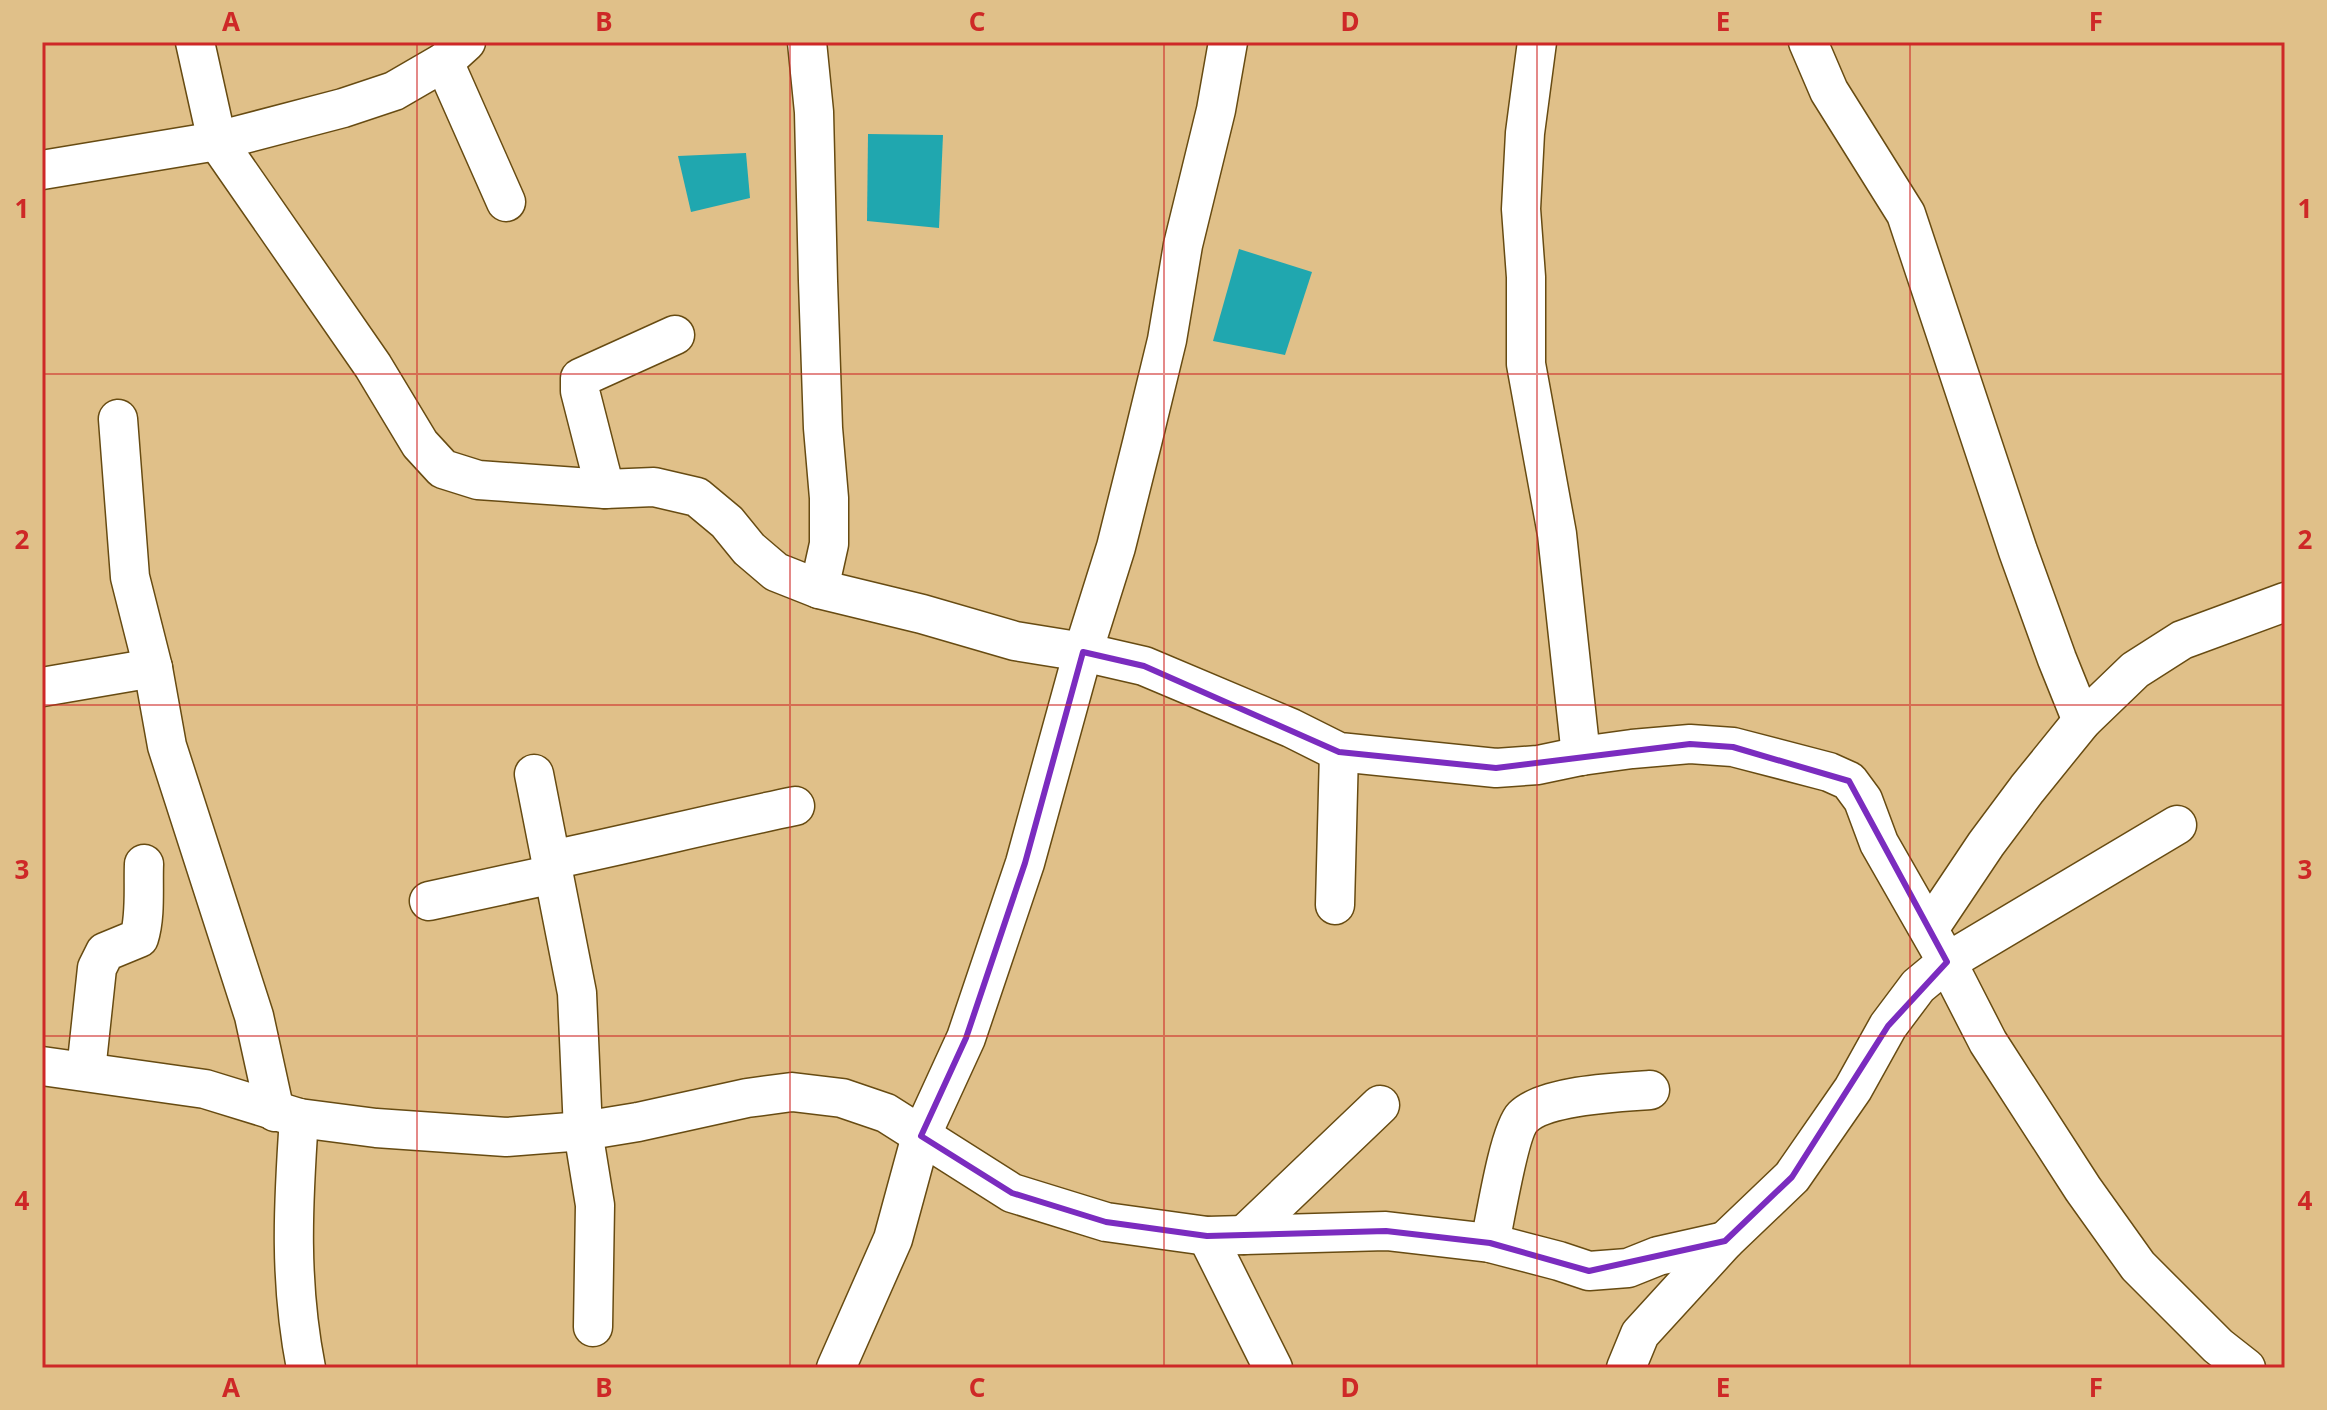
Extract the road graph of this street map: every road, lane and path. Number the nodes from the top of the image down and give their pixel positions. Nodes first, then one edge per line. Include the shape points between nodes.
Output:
1 (195, 42) edge
2 (807, 42) edge
3 (1228, 42) edge
4 (1537, 42) edge
5 (1808, 42) edge
6 (455, 52) edge
7 (217, 141) junction
8 (42, 170) edge
9 (506, 202) dead end
10 (675, 335) dead end
11 (118, 419) dead end
12 (605, 489) junction
13 (819, 589) junction
14 (2285, 602) edge
15 (1083, 652) junction
16 (153, 668) junction
17 (42, 687) edge
18 (2082, 721) junction
19 (1339, 752) junction
20 (1581, 756) junction
21 (534, 774) dead end
22 (795, 806) dead end
23 (2177, 825) dead end
24 (144, 864) dead end
25 (552, 867) junction
26 (429, 901) dead end
27 (1335, 905) dead end
28 (1929, 929) junction
29 (1947, 962) junction
30 (42, 1066) edge
31 (86, 1071) junction
32 (1650, 1090) dead end
33 (1380, 1105) dead end
34 (287, 1115) junction
35 (583, 1131) junction
36 (921, 1136) junction
37 (1226, 1236) junction
38 (1725, 1241) junction
39 (1490, 1243) junction
40 (593, 1327) dead end
41 (306, 1368) edge
42 (836, 1368) edge
43 (1273, 1368) edge
44 (1626, 1368) edge
45 (2246, 1368) edge

1 - 7 street
2 - 13 street via 829,498 829,544
3 - 15 street via 1167,340 1116,547
4 - 20 street via 1521,209 1526,364 1557,534
5 - 18 street via 1829,91 1906,214 2023,564
6 - 7 street via 394,91
6 - 9 street
7 - 8 street
7 - 12 street via 373,366 420,444 443,469 478,480
10 - 12 street via 580,378
11 - 16 street via 130,577
12 - 13 street via 654,487 697,497 776,572
13 - 15 street via 1015,641
14 - 18 street via 2182,640 2135,670
15 - 19 street via 1144,666
15 - 36 street via 1025,863 986,980
16 - 17 street
16 - 34 street via 167,746
18 - 28 street via 1986,844
19 - 20 street via 1496,768
19 - 27 street
20 - 28 street via 1690,744 1733,747 1849,781
21 - 25 street
22 - 25 street via 681,829
23 - 29 street
24 - 31 street via 139,938 105,952 97,968
25 - 26 street
25 - 35 street via 577,993
28 - 29 street
29 - 38 street via 1918,986 1888,1026 1853,1089 1792,1177
29 - 45 street via 1988,1042 2138,1266
30 - 31 street
31 - 34 street via 205,1089
32 - 39 street via 1591,1094 1523,1117
33 - 37 street
34 - 35 street via 376,1128 506,1137
34 - 41 street via 297,1322
35 - 36 street via 792,1092 842,1098 886,1113
35 - 40 street via 595,1205
36 - 37 street via 1012,1193 1106,1222
36 - 42 street via 893,1239
37 - 39 street via 1386,1231
37 - 43 street
38 - 39 street via 1628,1268 1589,1271
38 - 44 street via 1640,1334

